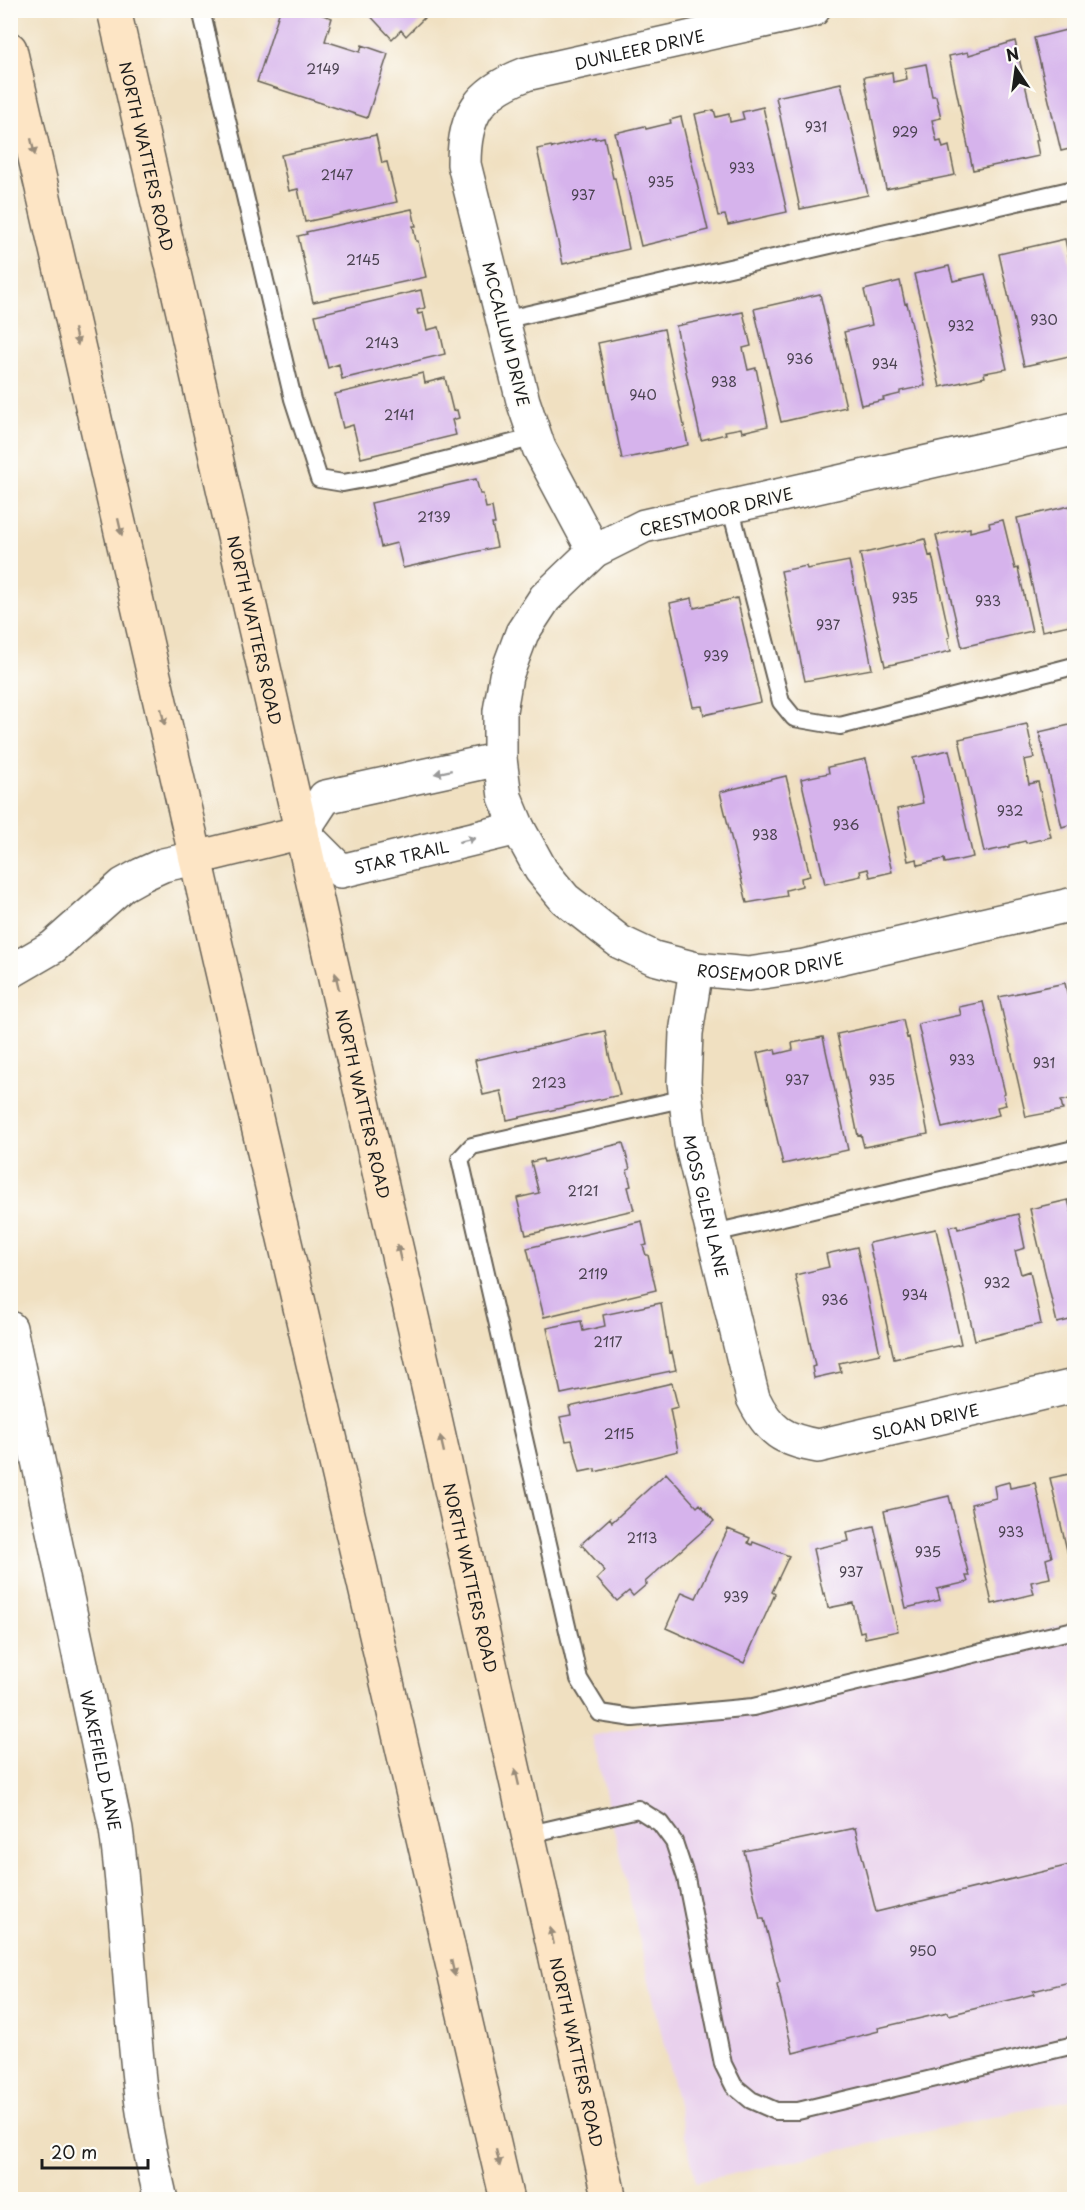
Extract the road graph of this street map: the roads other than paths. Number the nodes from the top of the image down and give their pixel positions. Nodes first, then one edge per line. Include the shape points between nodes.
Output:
1 (114, 10) edge
2 (201, 10) edge
3 (813, 10) edge
4 (10, 49) edge
5 (478, 107) joint
6 (1074, 189) edge
7 (503, 320) junction
8 (1074, 429) edge
9 (536, 437) junction
10 (730, 506) junction
11 (594, 551) junction
12 (1074, 666) edge
13 (500, 759) junction
14 (518, 828) junction
15 (302, 832) junction
16 (196, 858) junction
17 (1074, 904) edge
18 (696, 969) junction
19 (10, 972) edge
20 (686, 1098) junction
21 (1074, 1149) edge
22 (714, 1233) junction
23 (10, 1328) edge
24 (1074, 1386) edge
25 (777, 1433) joint
26 (1074, 1630) edge
27 (530, 1834) junction
28 (1074, 2050) edge
29 (161, 2199) edge
30 (507, 2199) edge
31 (610, 2199) edge

1 - 15 main road, NORTH WATTERS ROAD
2 - 9 lane via 293,399 319,479 343,483 386,475
3 - 5 street, DUNLEER DRIVE via 526,74 504,83 484,97
4 -> 16 main road
5 - 7 street, MCCALLUM DRIVE via 464,140 464,164
6 - 7 lane
7 - 9 street, MCCALLUM DRIVE via 522,401
8 - 10 street, CRESTMOOR DRIVE
9 - 11 street, MCCALLUM DRIVE
10 - 11 street, CRESTMOOR DRIVE via 644,526
10 - 12 lane via 782,702 794,718 840,726
11 - 13 street, CRESTMOOR DRIVE via 545,598 522,633 506,676 500,711
13 - 14 street, CRESTMOOR DRIVE via 505,797
13 -> 15 street via 325,797
15 -> 14 street, STAR TRAIL via 341,871
14 - 18 street, ROSEMOOR DRIVE via 541,870 565,899 620,942 654,958
15 - 16 main road
27 -> 15 main road, NORTH WATTERS ROAD
16 - 19 street via 163,865 123,885 53,947
16 -> 30 main road
17 - 18 street, ROSEMOOR DRIVE via 804,966 748,974
18 - 20 street, MOSS GLEN LANE via 686,1033
20 - 22 street, MOSS GLEN LANE via 691,1143
20 - 26 lane via 472,1146 460,1159 579,1679 600,1713 633,1719 753,1707
21 - 22 lane
22 - 25 street, MOSS GLEN LANE via 753,1398 762,1418
23 - 29 street, WAKEFIELD LANE via 116,1829 141,2098
24 - 25 street, SLOAN DRIVE via 818,1446 797,1443
27 - 28 lane via 638,1809 660,1823 674,1842 686,1878 723,2064 734,2086 751,2100 776,2111 798,2111
31 -> 27 main road, NORTH WATTERS ROAD

